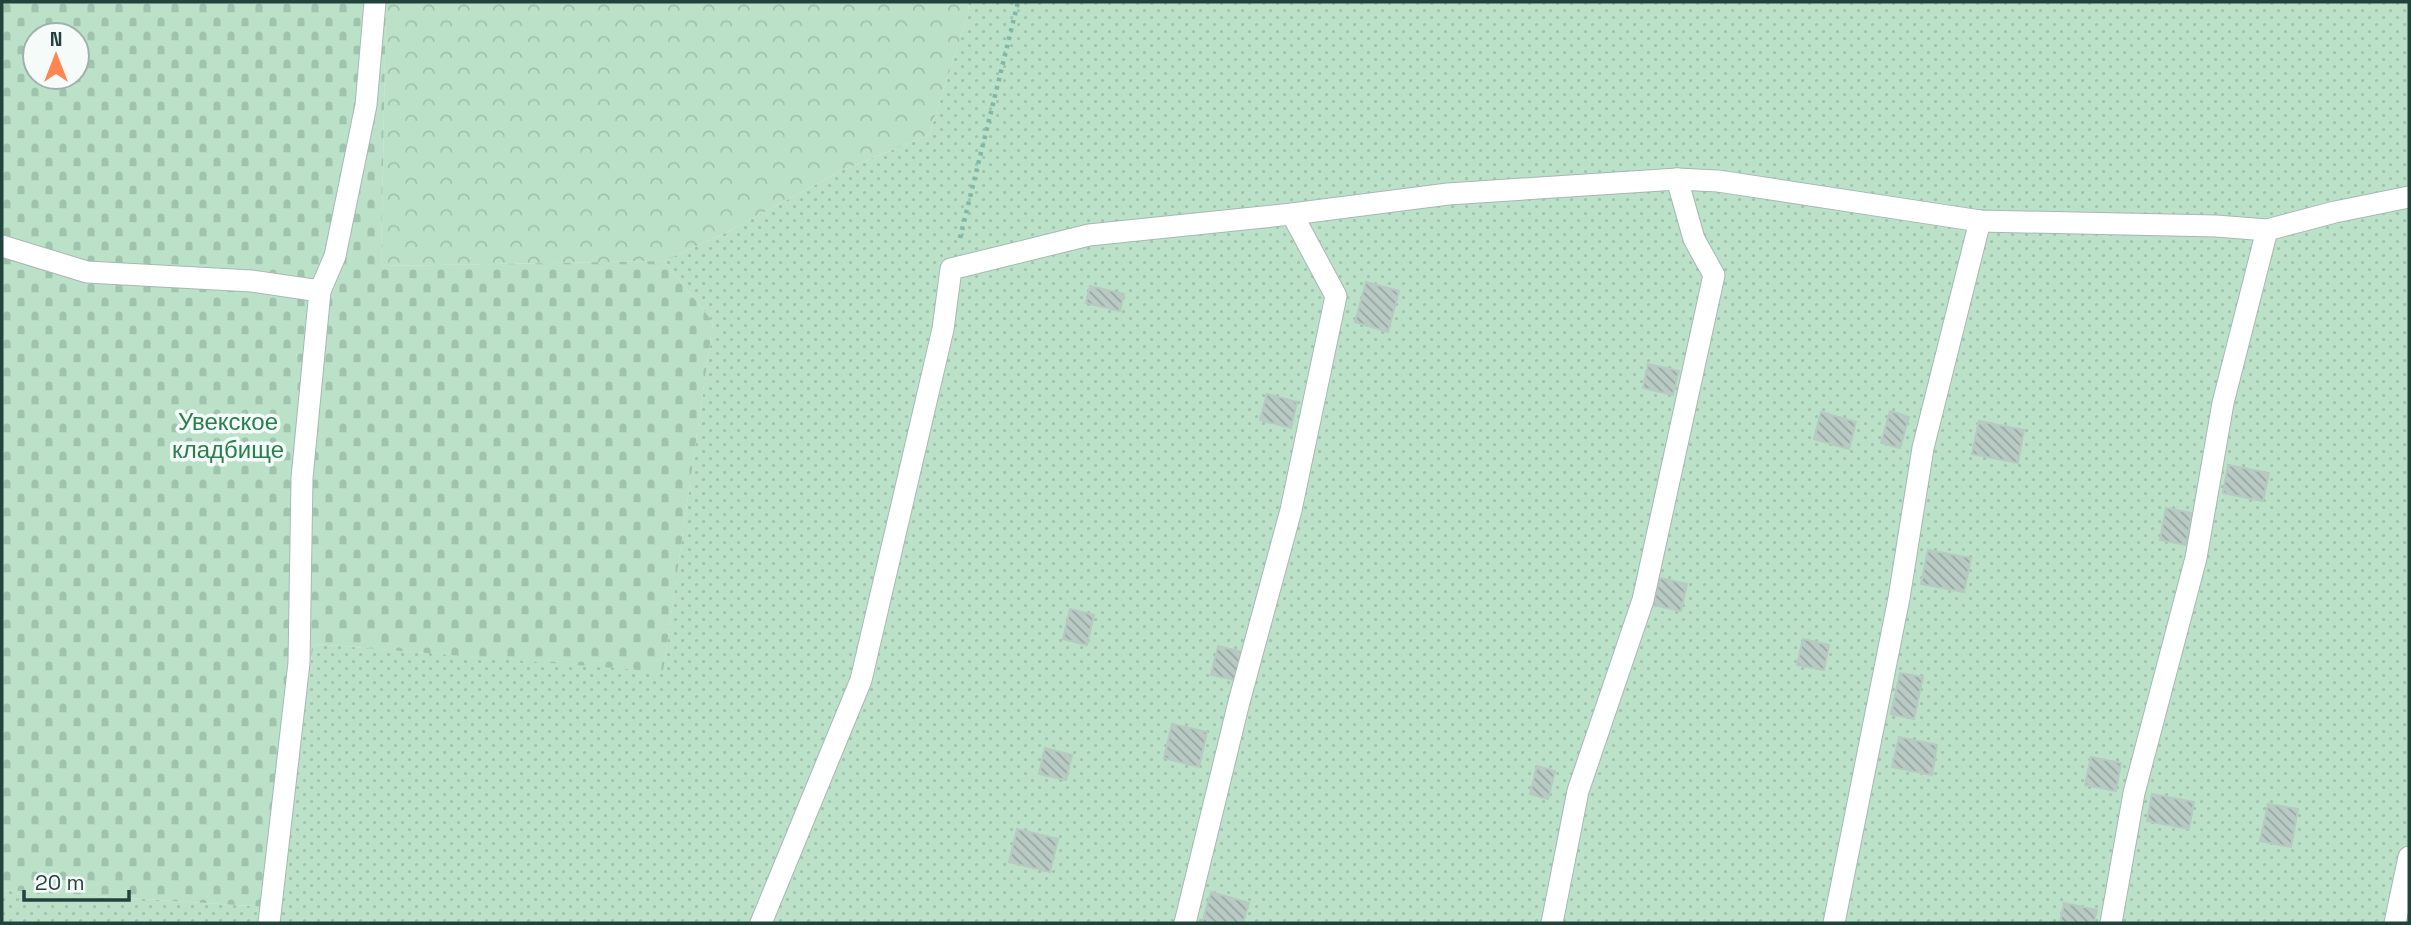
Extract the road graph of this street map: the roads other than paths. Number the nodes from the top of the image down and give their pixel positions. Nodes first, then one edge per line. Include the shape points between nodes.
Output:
1 (375, 2) edge
2 (1676, 179) junction
3 (2409, 197) edge
4 (1292, 214) junction
5 (1980, 221) junction
6 (2267, 230) junction
7 (2, 246) edge
8 (320, 291) junction
9 (2409, 857) edge
10 (269, 923) edge
11 (761, 923) edge
12 (1185, 923) edge
13 (1552, 923) edge
14 (1834, 923) edge
15 (2111, 923) edge
16 (2395, 923) edge

1 - 8 street via 366,105 335,256
2 - 4 street via 1448,194
2 - 5 street via 1718,181
2 - 13 street via 1694,240 1714,275 1643,600 1578,791
3 - 6 street
4 - 11 street via 1089,235 951,269 943,329 861,680
4 - 12 street via 1336,296 1291,510
5 - 6 street
5 - 14 street via 1923,448 1899,598
6 - 15 street via 2223,403 2196,558 2134,793
7 - 8 street via 87,272 252,281
8 - 10 street via 302,478 299,663
9 - 16 street

